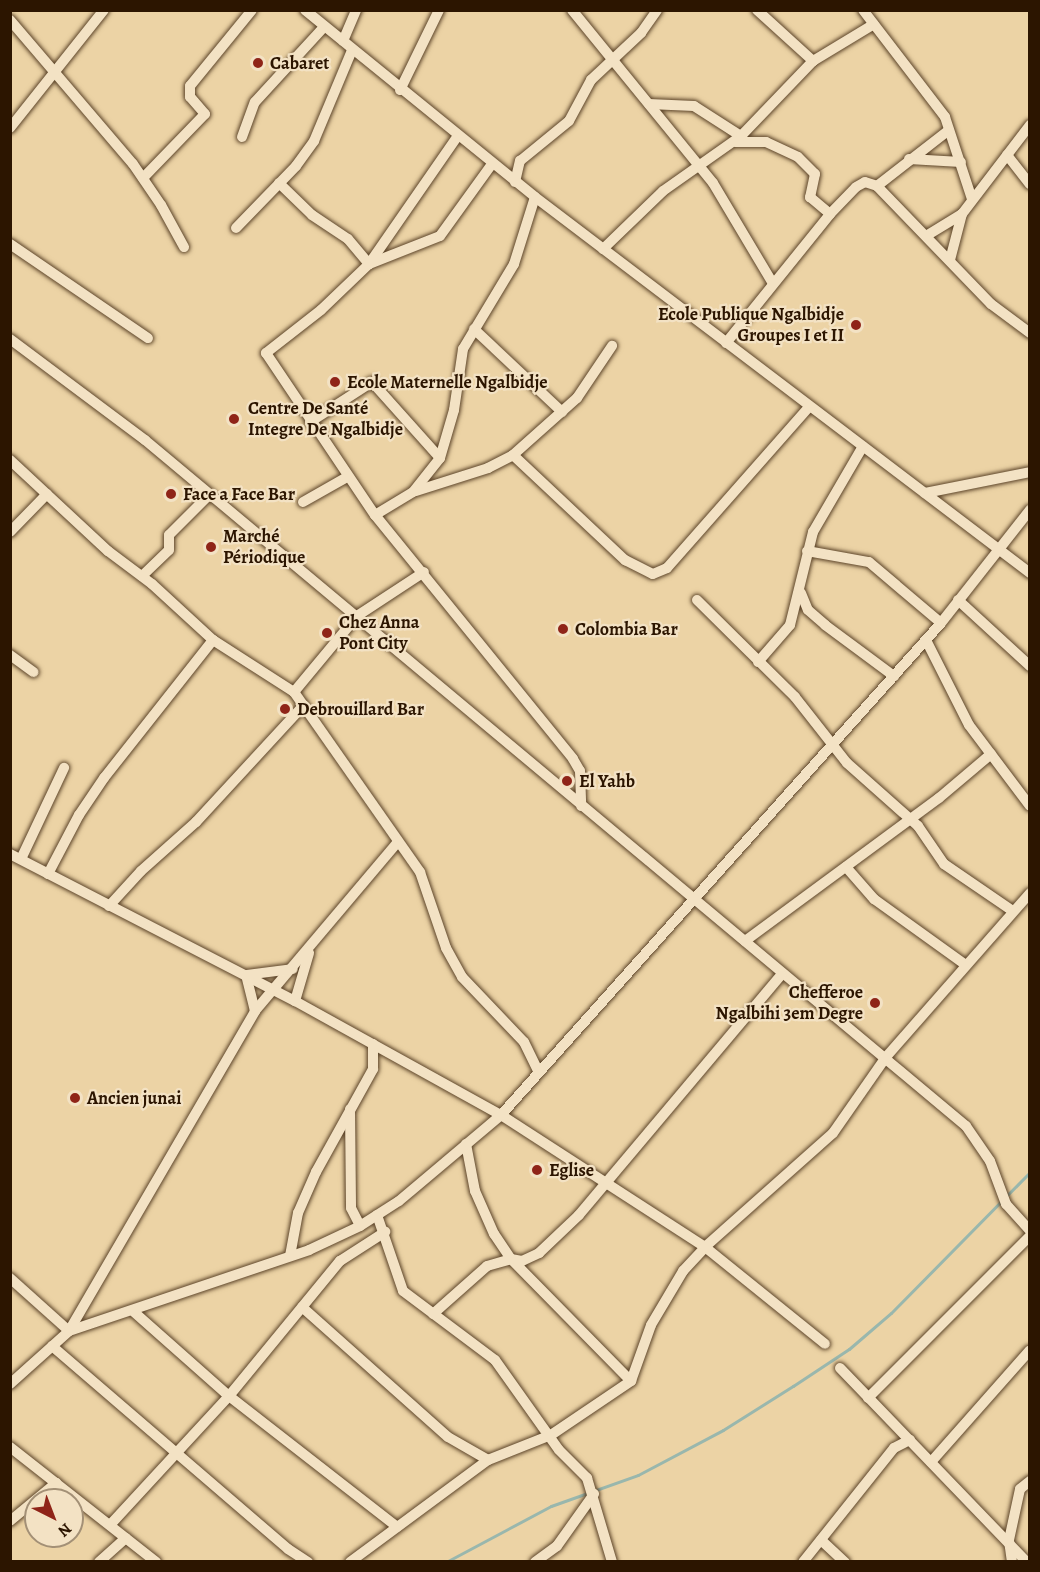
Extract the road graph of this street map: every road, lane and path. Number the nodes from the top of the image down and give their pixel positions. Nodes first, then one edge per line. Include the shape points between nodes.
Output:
1 (104, 10) edge
2 (252, 10) edge
3 (305, 10) edge
4 (356, 10) edge
5 (439, 10) edge
6 (572, 10) edge
7 (657, 10) edge
8 (757, 10) edge
9 (863, 10) edge
10 (10, 20) edge
11 (874, 24) junction
12 (324, 27) junction
13 (343, 41) junction
14 (352, 50) junction
15 (614, 61) junction
16 (813, 62) junction
17 (54, 74) junction
18 (400, 90) junction
19 (649, 104) junction
20 (1029, 125) edge
21 (10, 128) edge
22 (949, 130) junction
23 (457, 136) junction
24 (242, 137) dead end
25 (738, 139) junction
26 (1007, 155) junction
27 (909, 159) junction
28 (961, 162) junction
29 (492, 164) junction
30 (697, 164) junction
31 (143, 178) junction
32 (515, 182) junction
33 (279, 183) junction
34 (1029, 184) edge
35 (877, 186) junction
36 (535, 197) junction
37 (972, 200) junction
38 (962, 213) junction
39 (830, 214) junction
40 (236, 228) dead end
41 (926, 237) junction
42 (10, 244) edge
43 (184, 247) dead end
44 (603, 249) junction
45 (950, 260) junction
46 (369, 264) junction
47 (772, 282) junction
48 (1027, 327) edge
49 (474, 329) junction
50 (148, 338) dead end
51 (10, 339) edge
52 (726, 343) junction
53 (612, 346) dead end
54 (809, 407) junction
55 (562, 412) junction
56 (310, 422) junction
57 (863, 446) junction
58 (513, 455) junction
59 (440, 458) junction
60 (10, 460) edge
61 (1029, 472) edge
62 (347, 477) junction
63 (413, 492) junction
64 (924, 493) junction
65 (47, 494) junction
66 (210, 494) junction
67 (303, 502) dead end
68 (1029, 510) edge
69 (375, 515) junction
70 (10, 532) edge
71 (997, 548) junction
72 (807, 550) junction
73 (423, 572) junction
74 (1029, 573) edge
75 (142, 576) junction
76 (801, 593) junction
77 (697, 600) dead end
78 (958, 600) junction
79 (795, 606) junction
80 (808, 610) junction
81 (357, 616) junction
82 (941, 623) junction
83 (213, 640) junction
84 (926, 640) junction
85 (10, 655) edge
86 (758, 662) junction
87 (1029, 666) edge
88 (33, 672) dead end
89 (894, 676) junction
90 (294, 692) junction
91 (304, 705) junction
92 (835, 742) junction
93 (990, 754) junction
94 (64, 768) dead end
95 (581, 806) junction
96 (1029, 806) edge
97 (911, 819) junction
98 (398, 842) junction
99 (16, 857) edge
100 (846, 867) junction
101 (48, 874) junction
102 (1029, 892) edge
103 (120, 895) junction
104 (696, 898) junction
105 (109, 906) junction
106 (1013, 911) junction
107 (122, 913) junction
108 (745, 941) junction
109 (311, 947) junction
110 (966, 965) junction
111 (293, 969) junction
112 (246, 975) junction
113 (781, 975) junction
114 (274, 991) junction
115 (295, 1001) junction
116 (255, 1011) junction
117 (373, 1044) junction
118 (886, 1057) junction
119 (538, 1071) junction
120 (350, 1109) junction
121 (501, 1115) junction
122 (466, 1144) junction
123 (603, 1184) junction
124 (377, 1215) junction
125 (360, 1226) junction
126 (1029, 1231) edge
127 (385, 1233) junction
128 (1029, 1236) edge
129 (705, 1247) junction
130 (290, 1256) junction
131 (511, 1259) junction
132 (10, 1278) edge
133 (302, 1307) junction
134 (134, 1312) junction
135 (433, 1314) junction
136 (69, 1331) junction
137 (825, 1344) dead end
138 (52, 1346) junction
139 (1029, 1350) edge
140 (840, 1368) dead end
141 (631, 1381) junction
142 (10, 1384) edge
143 (229, 1396) junction
144 (868, 1398) junction
145 (551, 1435) junction
146 (910, 1440) junction
147 (10, 1447) edge
148 (176, 1449) junction
149 (488, 1460) junction
150 (931, 1461) junction
151 (1029, 1481) edge
152 (56, 1483) junction
153 (594, 1494) junction
154 (10, 1521) edge
155 (110, 1525) junction
156 (398, 1527) junction
157 (126, 1538) junction
158 (820, 1540) junction
159 (1009, 1540) junction
160 (99, 1562) edge
161 (156, 1562) edge
162 (308, 1562) edge
163 (350, 1562) edge
164 (535, 1562) edge
165 (612, 1562) edge
166 (803, 1562) edge
167 (845, 1562) edge
168 (1012, 1562) edge
169 (1028, 1562) edge

1 - 17 street
2 - 31 street via 190,86 190,97 205,114
3 - 12 street
4 - 13 street
5 - 18 street
6 - 15 street
7 - 15 street
8 - 16 street
9 - 11 street
10 - 17 street
11 - 16 street
11 - 22 street via 929,93
12 - 13 street
12 - 24 street via 255,102
13 - 14 street
14 - 18 street
14 - 33 street via 314,141
15 - 19 street
15 - 32 street via 591,80 569,121 520,161
16 - 25 street
17 - 21 street
17 - 31 street
18 - 23 street
19 - 25 street via 694,106
19 - 30 street
20 - 26 street
22 - 27 street
22 - 28 street
23 - 29 street
23 - 46 street
25 - 30 street
25 - 39 street via 766,142 798,157 815,174 810,197
26 - 34 street
26 - 37 street
27 - 28 street
27 - 35 street
28 - 37 street
29 - 32 street
29 - 46 street via 440,236
30 - 44 street via 638,213
30 - 47 street via 726,202
31 - 43 street
32 - 36 street
33 - 40 street
33 - 46 street via 312,215 348,239
35 - 39 street via 860,183
35 - 41 street
36 - 44 street
36 - 49 street via 513,264
37 - 38 street
38 - 41 street
38 - 45 street
39 - 47 street
41 - 45 street
42 - 50 street
44 - 52 street
45 - 48 street via 991,304
46 - 56 street via 266,353
47 - 52 street
49 - 55 street
49 - 59 street via 458,365 454,410
51 - 66 street
52 - 54 street
53 - 55 street via 588,384
54 - 57 street
54 - 58 street via 667,568 653,574 625,560
55 - 58 street
56 - 59 street via 372,382
56 - 62 street
57 - 64 street
57 - 72 street via 823,511
58 - 63 street via 488,468
59 - 63 street
60 - 65 street
61 - 64 street
62 - 67 street
62 - 69 street
63 - 69 street
64 - 71 street
65 - 70 street
65 - 75 street via 108,551
66 - 75 street via 169,535 169,550
66 - 81 street
68 - 71 street
69 - 73 street
71 - 74 street
71 - 78 street
72 - 76 street
72 - 82 street via 868,562
73 - 81 street
73 - 95 street via 573,759 582,784
75 - 83 street
76 - 79 street
76 - 80 street
77 - 86 street
78 - 82 street
78 - 87 street
79 - 80 street
79 - 86 street via 790,625
80 - 89 street
81 - 90 street
81 - 95 street
82 - 84 street
83 - 90 street
83 - 101 street via 104,778
84 - 89 street
84 - 93 street via 955,701
85 - 88 street
86 - 92 street
89 - 92 street
90 - 91 street
91 - 98 street
91 - 103 street via 196,822 141,870
92 - 97 street via 847,763
92 - 104 street
93 - 96 street
93 - 97 street
94 - 99 street
95 - 104 street
97 - 100 street
97 - 106 street via 944,864
98 - 109 street
98 - 119 street via 420,872 454,964 484,1005 524,1042
99 - 101 street
100 - 108 street
100 - 110 street via 874,899
101 - 105 street
102 - 106 street
103 - 105 street
103 - 107 street
104 - 108 street
104 - 119 street
105 - 107 street
106 - 110 street
107 - 112 street
108 - 113 street
109 - 111 street
109 - 115 street
110 - 118 street
111 - 112 street
111 - 114 street
112 - 114 street
112 - 116 street
113 - 118 street
113 - 123 street
114 - 115 street
114 - 116 street
115 - 117 street
116 - 136 street
117 - 120 street via 373,1069
117 - 121 street
118 - 126 street via 980,1142 1006,1204
118 - 129 street via 833,1133
119 - 121 street
120 - 125 street via 351,1208
120 - 130 street via 298,1213
121 - 122 street
121 - 123 street
122 - 124 street
122 - 131 street via 475,1191
123 - 129 street
123 - 131 street via 579,1215 539,1253 522,1261
124 - 125 street
124 - 127 street
125 - 130 street
127 - 133 street via 340,1261
127 - 135 street via 398,1284
128 - 144 street
129 - 137 street
129 - 141 street via 683,1271 651,1325
130 - 134 street
131 - 135 street via 487,1266
131 - 141 street
132 - 136 street
133 - 143 street
133 - 149 street via 448,1437
134 - 136 street
134 - 143 street
135 - 145 street via 495,1360
136 - 138 street
138 - 142 street
138 - 148 street
139 - 150 street
140 - 144 street
141 - 145 street
143 - 148 street
143 - 156 street
144 - 146 street
145 - 149 street
145 - 153 street via 559,1450 587,1478
146 - 150 street
146 - 158 street via 894,1449
147 - 152 street
148 - 155 street
148 - 162 street via 275,1538
149 - 156 street
150 - 159 street
151 - 159 street via 1020,1489
152 - 154 street
152 - 155 street
153 - 164 street via 557,1546
153 - 165 street
155 - 157 street
156 - 163 street
157 - 160 street
157 - 161 street
158 - 166 street
158 - 167 street
159 - 168 street
159 - 169 street

